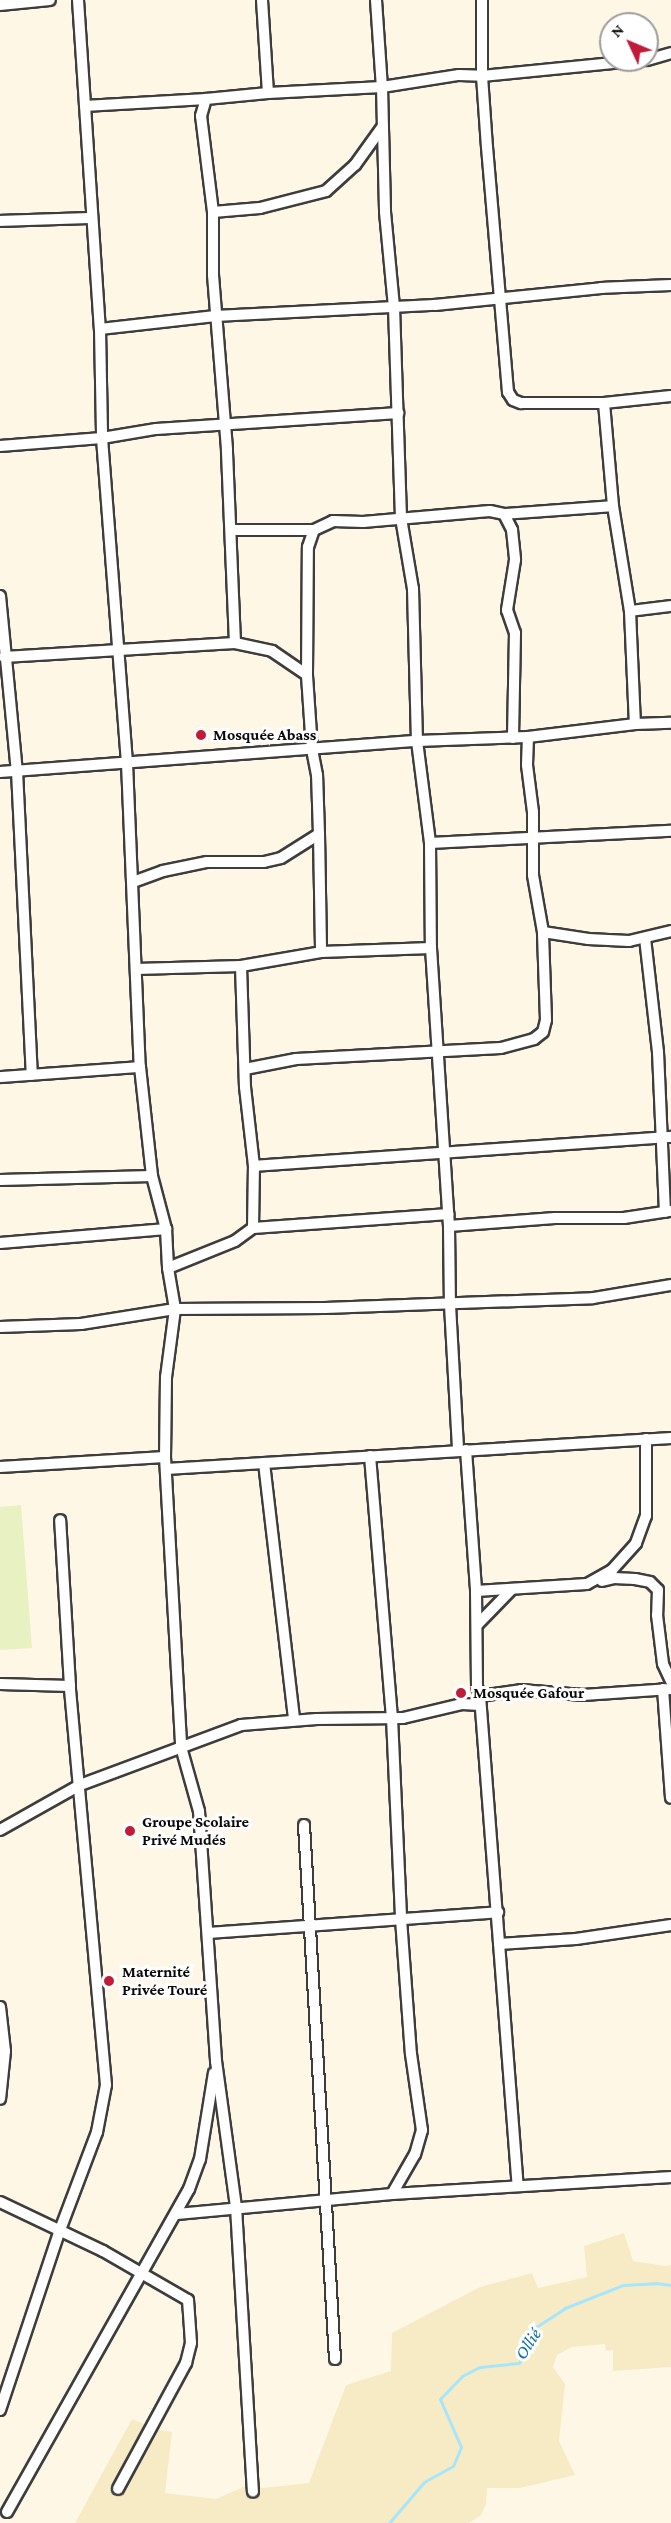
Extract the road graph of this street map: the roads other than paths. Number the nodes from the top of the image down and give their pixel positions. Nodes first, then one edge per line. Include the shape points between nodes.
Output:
1 (50, 0) edge
2 (78, 0) edge
3 (262, 0) edge
4 (376, 0) edge
5 (482, 0) edge
6 (0, 5) edge
7 (599, 65) edge
8 (482, 76) junction
9 (382, 87) junction
10 (268, 93) junction
11 (206, 99) junction
12 (85, 106) junction
13 (383, 126) junction
14 (213, 212) junction
15 (92, 218) junction
16 (0, 220) edge
17 (671, 285) edge
18 (502, 298) junction
19 (394, 307) junction
20 (215, 316) junction
21 (100, 328) junction
22 (671, 396) edge
23 (604, 403) junction
24 (398, 413) junction
25 (224, 424) junction
26 (102, 438) junction
27 (0, 446) edge
28 (613, 506) junction
29 (504, 514) junction
30 (401, 518) junction
31 (231, 530) junction
32 (314, 530) junction
33 (0, 596) edge
34 (671, 606) edge
35 (630, 610) junction
36 (236, 643) junction
37 (119, 648) junction
38 (4, 657) junction
39 (307, 675) junction
40 (671, 723) edge
41 (635, 724) junction
42 (528, 737) junction
43 (513, 738) junction
44 (417, 741) junction
45 (312, 748) junction
46 (127, 763) junction
47 (17, 771) junction
48 (0, 772) edge
49 (671, 831) edge
50 (319, 834) junction
51 (533, 839) junction
52 (430, 843) junction
53 (133, 882) junction
54 (671, 931) edge
55 (543, 932) junction
56 (645, 938) junction
57 (431, 948) junction
58 (321, 952) junction
59 (241, 966) junction
60 (136, 969) junction
61 (438, 1049) junction
62 (140, 1067) junction
63 (244, 1069) junction
64 (32, 1075) junction
65 (0, 1077) edge
66 (667, 1137) edge
67 (445, 1151) junction
68 (254, 1166) junction
69 (152, 1176) junction
70 (0, 1180) edge
71 (668, 1212) edge
72 (448, 1214) junction
73 (449, 1226) junction
74 (166, 1228) junction
75 (253, 1228) junction
76 (0, 1243) edge
77 (168, 1268) junction
78 (671, 1285) edge
79 (450, 1305) junction
80 (175, 1309) junction
81 (0, 1327) edge
82 (671, 1438) edge
83 (646, 1439) junction
84 (462, 1450) junction
85 (370, 1456) junction
86 (165, 1457) junction
87 (264, 1463) junction
88 (0, 1467) edge
89 (166, 1469) junction
90 (60, 1520) dead end
91 (587, 1584) junction
92 (511, 1590) junction
93 (476, 1591) junction
94 (477, 1625) junction
95 (0, 1684) edge
96 (70, 1686) junction
97 (668, 1686) edge
98 (480, 1700) junction
99 (392, 1718) junction
100 (294, 1720) junction
101 (181, 1747) junction
102 (80, 1785) junction
103 (671, 1798) edge
104 (304, 1825) dead end
105 (0, 1830) edge
106 (498, 1912) junction
107 (401, 1919) junction
108 (310, 1925) junction
109 (671, 1925) edge
110 (208, 1932) junction
111 (500, 1944) junction
112 (0, 2007) edge
113 (216, 2061) junction
114 (0, 2099) edge
115 (671, 2177) edge
116 (518, 2186) junction
117 (392, 2194) junction
118 (326, 2201) junction
119 (0, 2202) edge
120 (236, 2207) junction
121 (177, 2214) junction
122 (60, 2230) junction
123 (143, 2272) junction
124 (336, 2359) dead end
125 (0, 2409) edge
126 (118, 2488) dead end
127 (253, 2492) dead end
128 (7, 2512) dead end

1 - 6 street
2 - 12 street
3 - 10 street
4 - 9 street
5 - 8 street
7 - 8 street
8 - 9 street via 459,75
8 - 18 street
9 - 10 street
9 - 13 street
10 - 11 street
11 - 12 street
11 - 14 street via 201,116
12 - 15 street
13 - 14 street via 355,165 326,191 260,208
13 - 19 street via 385,212
14 - 20 street
15 - 16 street
15 - 21 street
17 - 18 street
18 - 19 street
18 - 23 street via 508,392 513,400
19 - 20 street
19 - 24 street
20 - 21 street
20 - 25 street
21 - 26 street
22 - 23 street
23 - 28 street
24 - 25 street
24 - 30 street
25 - 26 street
25 - 31 street
26 - 27 street
26 - 37 street
28 - 29 street
28 - 35 street
29 - 30 street via 490,511
29 - 43 street via 512,530 515,560 507,610 514,633
30 - 32 street via 333,521
30 - 44 street via 413,589
31 - 32 street
31 - 36 street
32 - 39 street via 308,547
33 - 38 street
34 - 35 street
35 - 41 street
36 - 37 street
36 - 39 street via 272,651
37 - 38 street
37 - 46 street
38 - 47 street
39 - 45 street
40 - 41 street
41 - 42 street
42 - 43 street
42 - 51 street
43 - 44 street
44 - 45 street
44 - 52 street
45 - 46 street
45 - 50 street
46 - 47 street
46 - 53 street
47 - 48 street
47 - 64 street
49 - 51 street
50 - 53 street via 280,858 264,862 207,862
50 - 58 street
51 - 52 street
51 - 55 street via 533,874
52 - 57 street
53 - 60 street
54 - 56 street
55 - 56 street via 588,939
55 - 61 street via 543,1032 534,1039 501,1048
56 - 66 street
57 - 58 street
57 - 61 street
58 - 59 street
59 - 60 street
59 - 63 street
60 - 62 street
61 - 63 street via 296,1059
61 - 67 street
62 - 64 street
62 - 69 street
63 - 68 street
64 - 65 street
66 - 67 street
66 - 71 street
67 - 68 street
67 - 72 street
68 - 75 street
69 - 70 street
69 - 74 street
71 - 73 street via 624,1218 555,1218
72 - 73 street
72 - 75 street
73 - 79 street
74 - 76 street
74 - 77 street
75 - 77 street via 235,1241
77 - 80 street
78 - 79 street via 593,1298
79 - 80 street
79 - 84 street
80 - 81 street via 81,1324
80 - 86 street via 166,1377
82 - 83 street
83 - 84 street
83 - 91 street via 646,1516 636,1543 612,1570
84 - 85 street
84 - 93 street
85 - 87 street
85 - 99 street
86 - 88 street
86 - 89 street
87 - 89 street
87 - 100 street
89 - 101 street
90 - 96 street
91 - 92 street
91 - 97 street via 614,1578 635,1579 650,1582 658,1590 657,1615
92 - 93 street
92 - 94 street
93 - 94 street
94 - 98 street
95 - 96 street
96 - 102 street
97 - 98 street via 583,1695 521,1690
97 - 103 street
98 - 99 street
98 - 106 street
99 - 100 street
99 - 107 street
100 - 101 street via 241,1725
101 - 102 street
101 - 110 street via 199,1811
102 - 105 street
102 - 122 street via 106,2085 97,2132
104 - 108 street
106 - 107 street
106 - 111 street
107 - 108 street
107 - 117 street via 411,2054 422,2130 415,2154
108 - 110 street
108 - 118 street
109 - 111 street via 576,1939
110 - 113 street
111 - 116 street
112 - 114 street via 6,2051
113 - 120 street
113 - 121 street via 200,2158
115 - 116 street
116 - 117 street
117 - 118 street
118 - 120 street
118 - 124 street
119 - 122 street
120 - 121 street
120 - 127 street
121 - 123 street
122 - 123 street
122 - 125 street
123 - 126 street via 188,2300 191,2343 186,2363
123 - 128 street

